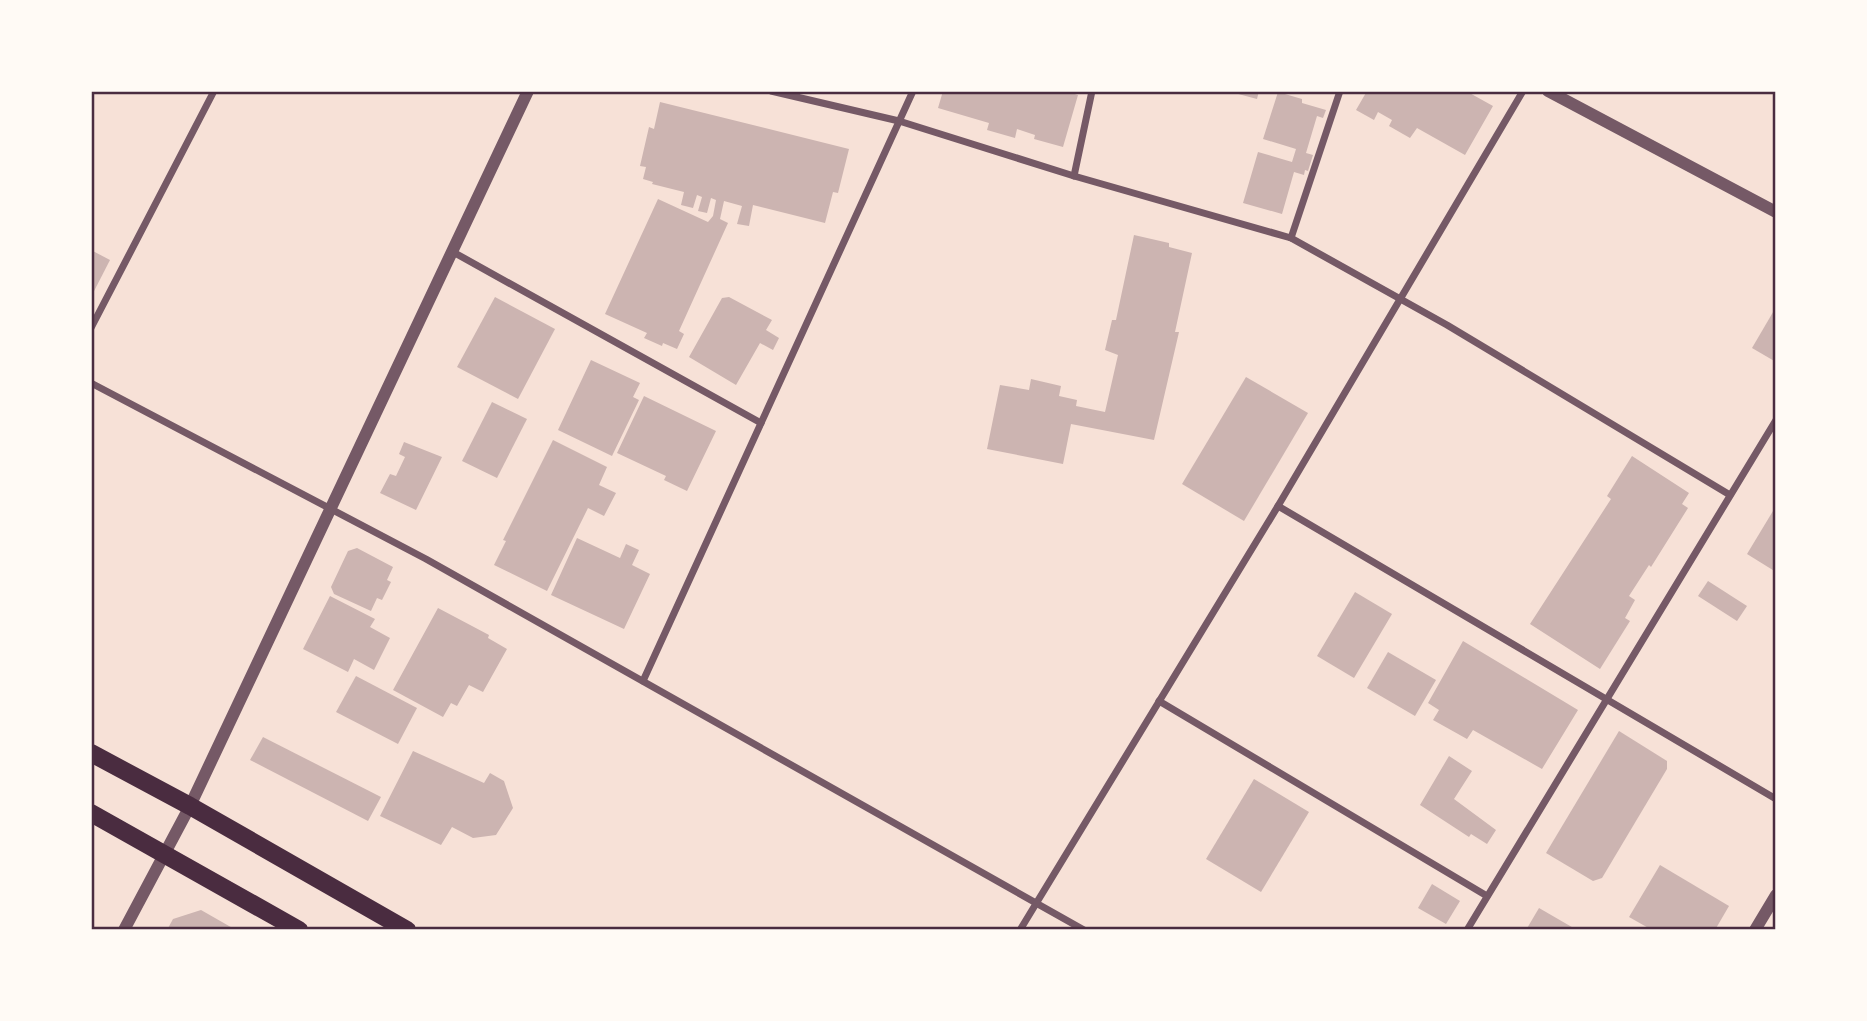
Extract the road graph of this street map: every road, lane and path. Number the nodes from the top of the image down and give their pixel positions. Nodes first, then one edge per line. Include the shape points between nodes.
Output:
1 (214, 91) edge
2 (528, 91) edge
3 (771, 91) edge
4 (913, 91) edge
5 (1093, 91) edge
6 (1340, 91) edge
7 (1523, 91) edge
8 (1548, 91) edge
9 (899, 121) junction
10 (1074, 176) junction
11 (1776, 212) edge
12 (1291, 238) junction
13 (453, 252) junction
14 (1399, 297) junction
15 (91, 328) edge
16 (91, 383) edge
17 (1776, 421) edge
18 (761, 424) junction
19 (1730, 495) junction
20 (1278, 506) junction
21 (331, 508) junction
22 (643, 681) junction
23 (1605, 699) junction
24 (1159, 701) junction
25 (91, 752) edge
26 (1776, 799) edge
27 (190, 806) junction
28 (91, 813) edge
29 (164, 853) junction
30 (1776, 895) edge
31 (1487, 897) junction
32 (1036, 902) junction
33 (124, 930) edge
34 (299, 930) edge
35 (407, 930) edge
36 (1020, 930) edge
37 (1084, 930) edge
38 (1467, 930) edge
39 (1755, 930) edge

1 - 15 street
2 - 13 street
3 - 9 street
4 - 9 street
5 - 10 street
6 - 12 street
7 - 14 street
8 - 11 street
9 - 10 street
9 - 18 street
10 - 12 street
12 - 14 street
13 - 18 street
13 - 21 street
14 - 19 street
14 - 20 street
16 - 21 street
17 - 19 street
18 - 22 street
19 - 23 street
20 - 23 street
20 - 24 street
21 - 22 street
21 - 27 street
22 - 32 street
23 - 26 street
23 - 31 street
24 - 31 street
24 - 32 street
25 - 27 main road
27 - 29 street
27 - 35 main road
28 - 29 main road
29 - 33 street
29 - 34 main road
30 - 39 street
31 - 38 street
32 - 36 street
32 - 37 street

